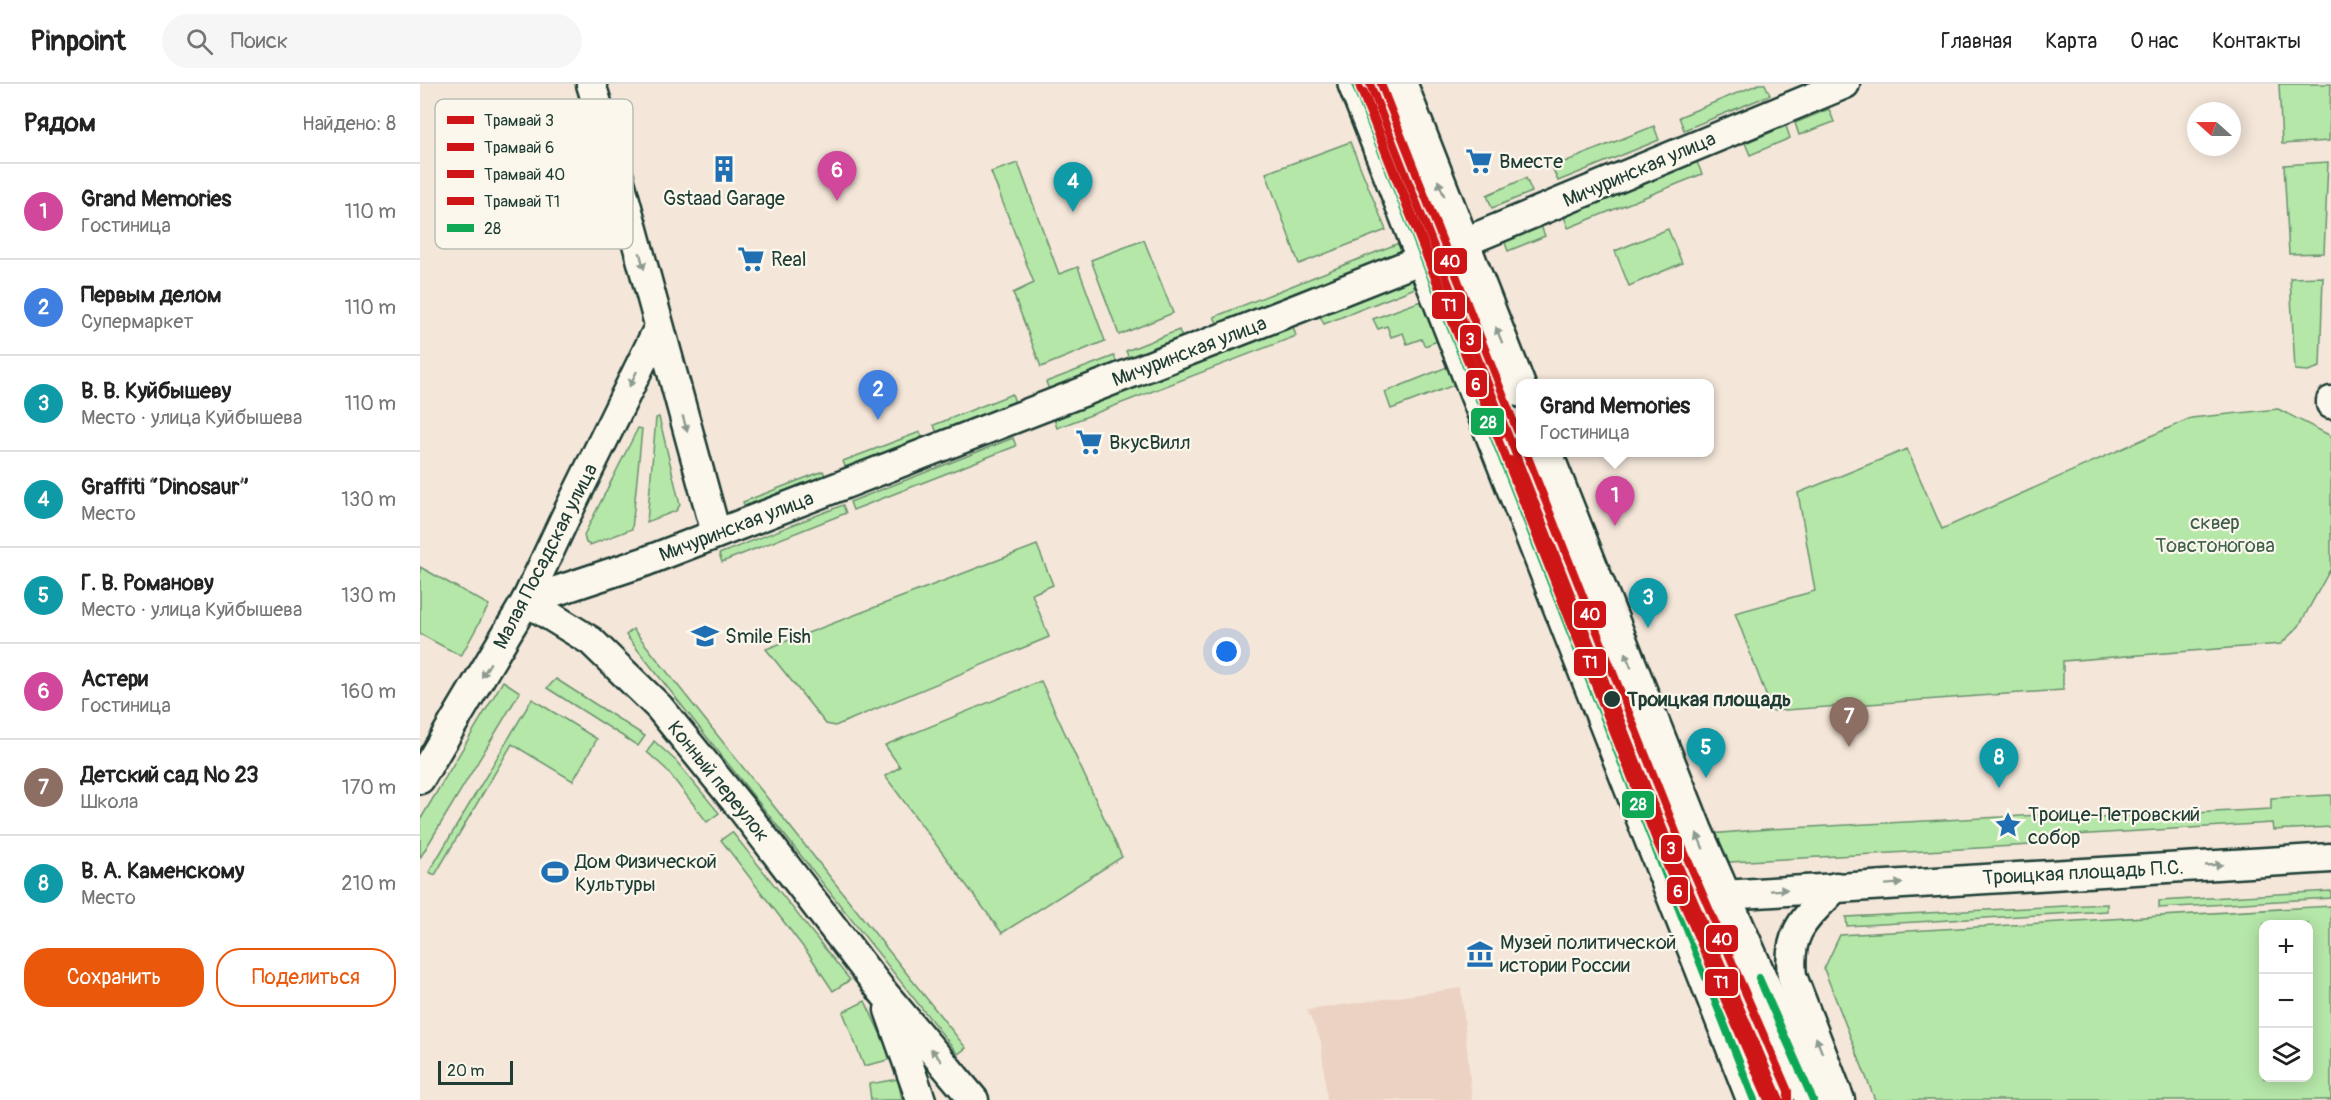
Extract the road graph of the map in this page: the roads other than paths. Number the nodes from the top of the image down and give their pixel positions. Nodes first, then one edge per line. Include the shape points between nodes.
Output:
1 (591, 84) edge
2 (1355, 84) edge
3 (1400, 84) edge
4 (1845, 84) edge
5 (596, 99) edge
6 (633, 230) edge
7 (1463, 243) junction
8 (1423, 259) junction
9 (659, 327) junction
10 (1517, 379) edge
11 (1547, 457) edge
12 (716, 533) junction
13 (526, 601) junction
14 (420, 779) edge
15 (2331, 858) edge
16 (1836, 887) junction
17 (1723, 895) junction
18 (1680, 911) junction
19 (882, 991) junction
20 (921, 1100) edge
21 (974, 1100) edge
22 (1754, 1100) edge
23 (1813, 1100) edge
24 (1840, 1100) edge

1 -> 5 street
2 - 8 main road
7 -> 3 main road
4 - 7 street, Мичуринская улица
6 -> 9 street
7 - 8 street, Мичуринская улица
10 -> 7 main road
8 - 12 street, Мичуринская улица
8 - 18 main road
9 -> 12 street
9 -> 13 street, Малая Посадская улица
17 -> 11 main road
12 - 13 street, Мичуринская улица via 644,562
13 -> 14 street, Малая Посадская улица
13 - 19 street, Конный переулок via 591,641 659,707
16 -> 15 street, Троицкая площадь П.С.
17 -> 16 street, Троицкая площадь П.С.
24 -> 16 street via 1792,976 1790,958 1799,928
17 - 18 street, Троицкая площадь П.С.
17 - 23 main road
18 - 22 main road
19 - 20 street, Конный переулок
21 -> 19 street, Конный переулок

